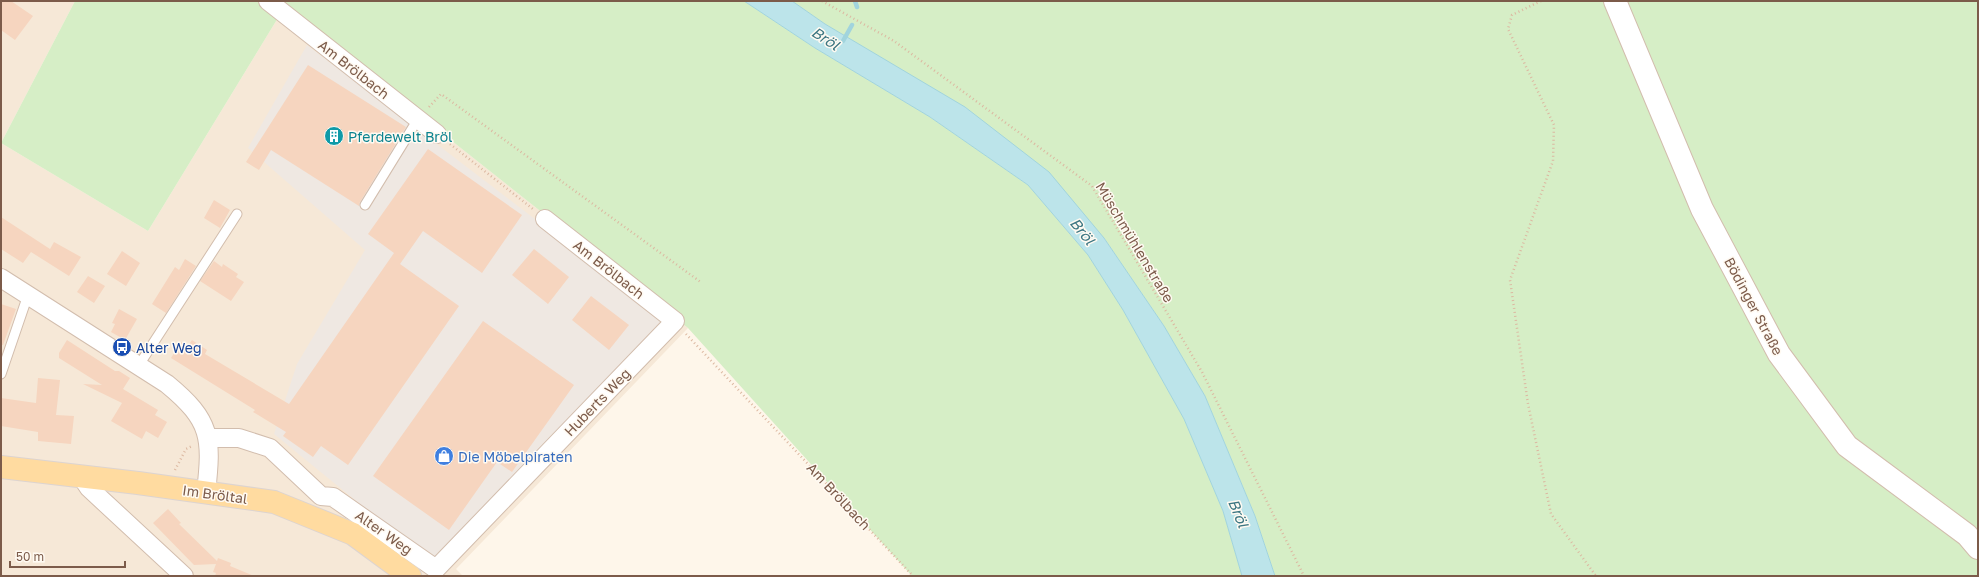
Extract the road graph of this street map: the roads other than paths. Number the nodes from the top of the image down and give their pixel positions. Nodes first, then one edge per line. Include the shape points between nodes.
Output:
1 (268, 1) edge
2 (1615, 1) edge
3 (418, 119) junction
4 (437, 134) road end
5 (365, 205) dead end
6 (237, 214) dead end
7 (546, 219) road end
8 (1, 278) edge
9 (28, 295) junction
10 (675, 322) joint
11 (139, 365) junction
12 (1, 374) edge
13 (208, 438) junction
14 (1, 467) edge
15 (81, 476) junction
16 (206, 493) junction
17 (1978, 548) edge
18 (436, 569) joint
19 (184, 576) edge
20 (410, 576) edge

1 - 3 street, Am Brölbach
2 - 17 street, Bödinger Straße via 1702,209 1779,354 1847,446 1967,535
3 - 4 street, Am Brölbach
3 - 5 lane
6 - 11 lane
7 - 10 street, Am Brölbach
8 - 9 street
9 - 11 street
9 - 12 lane
10 - 18 street, Huberts Weg
11 - 13 street via 186,400 198,416
13 - 16 street
13 - 18 street, Alter Weg via 239,438 270,448 321,496 333,497
14 - 15 main road, Im Bröltal
15 - 16 main road, Im Bröltal
15 - 19 street via 89,488
16 - 20 main road, Im Bröltal via 274,502 353,534

